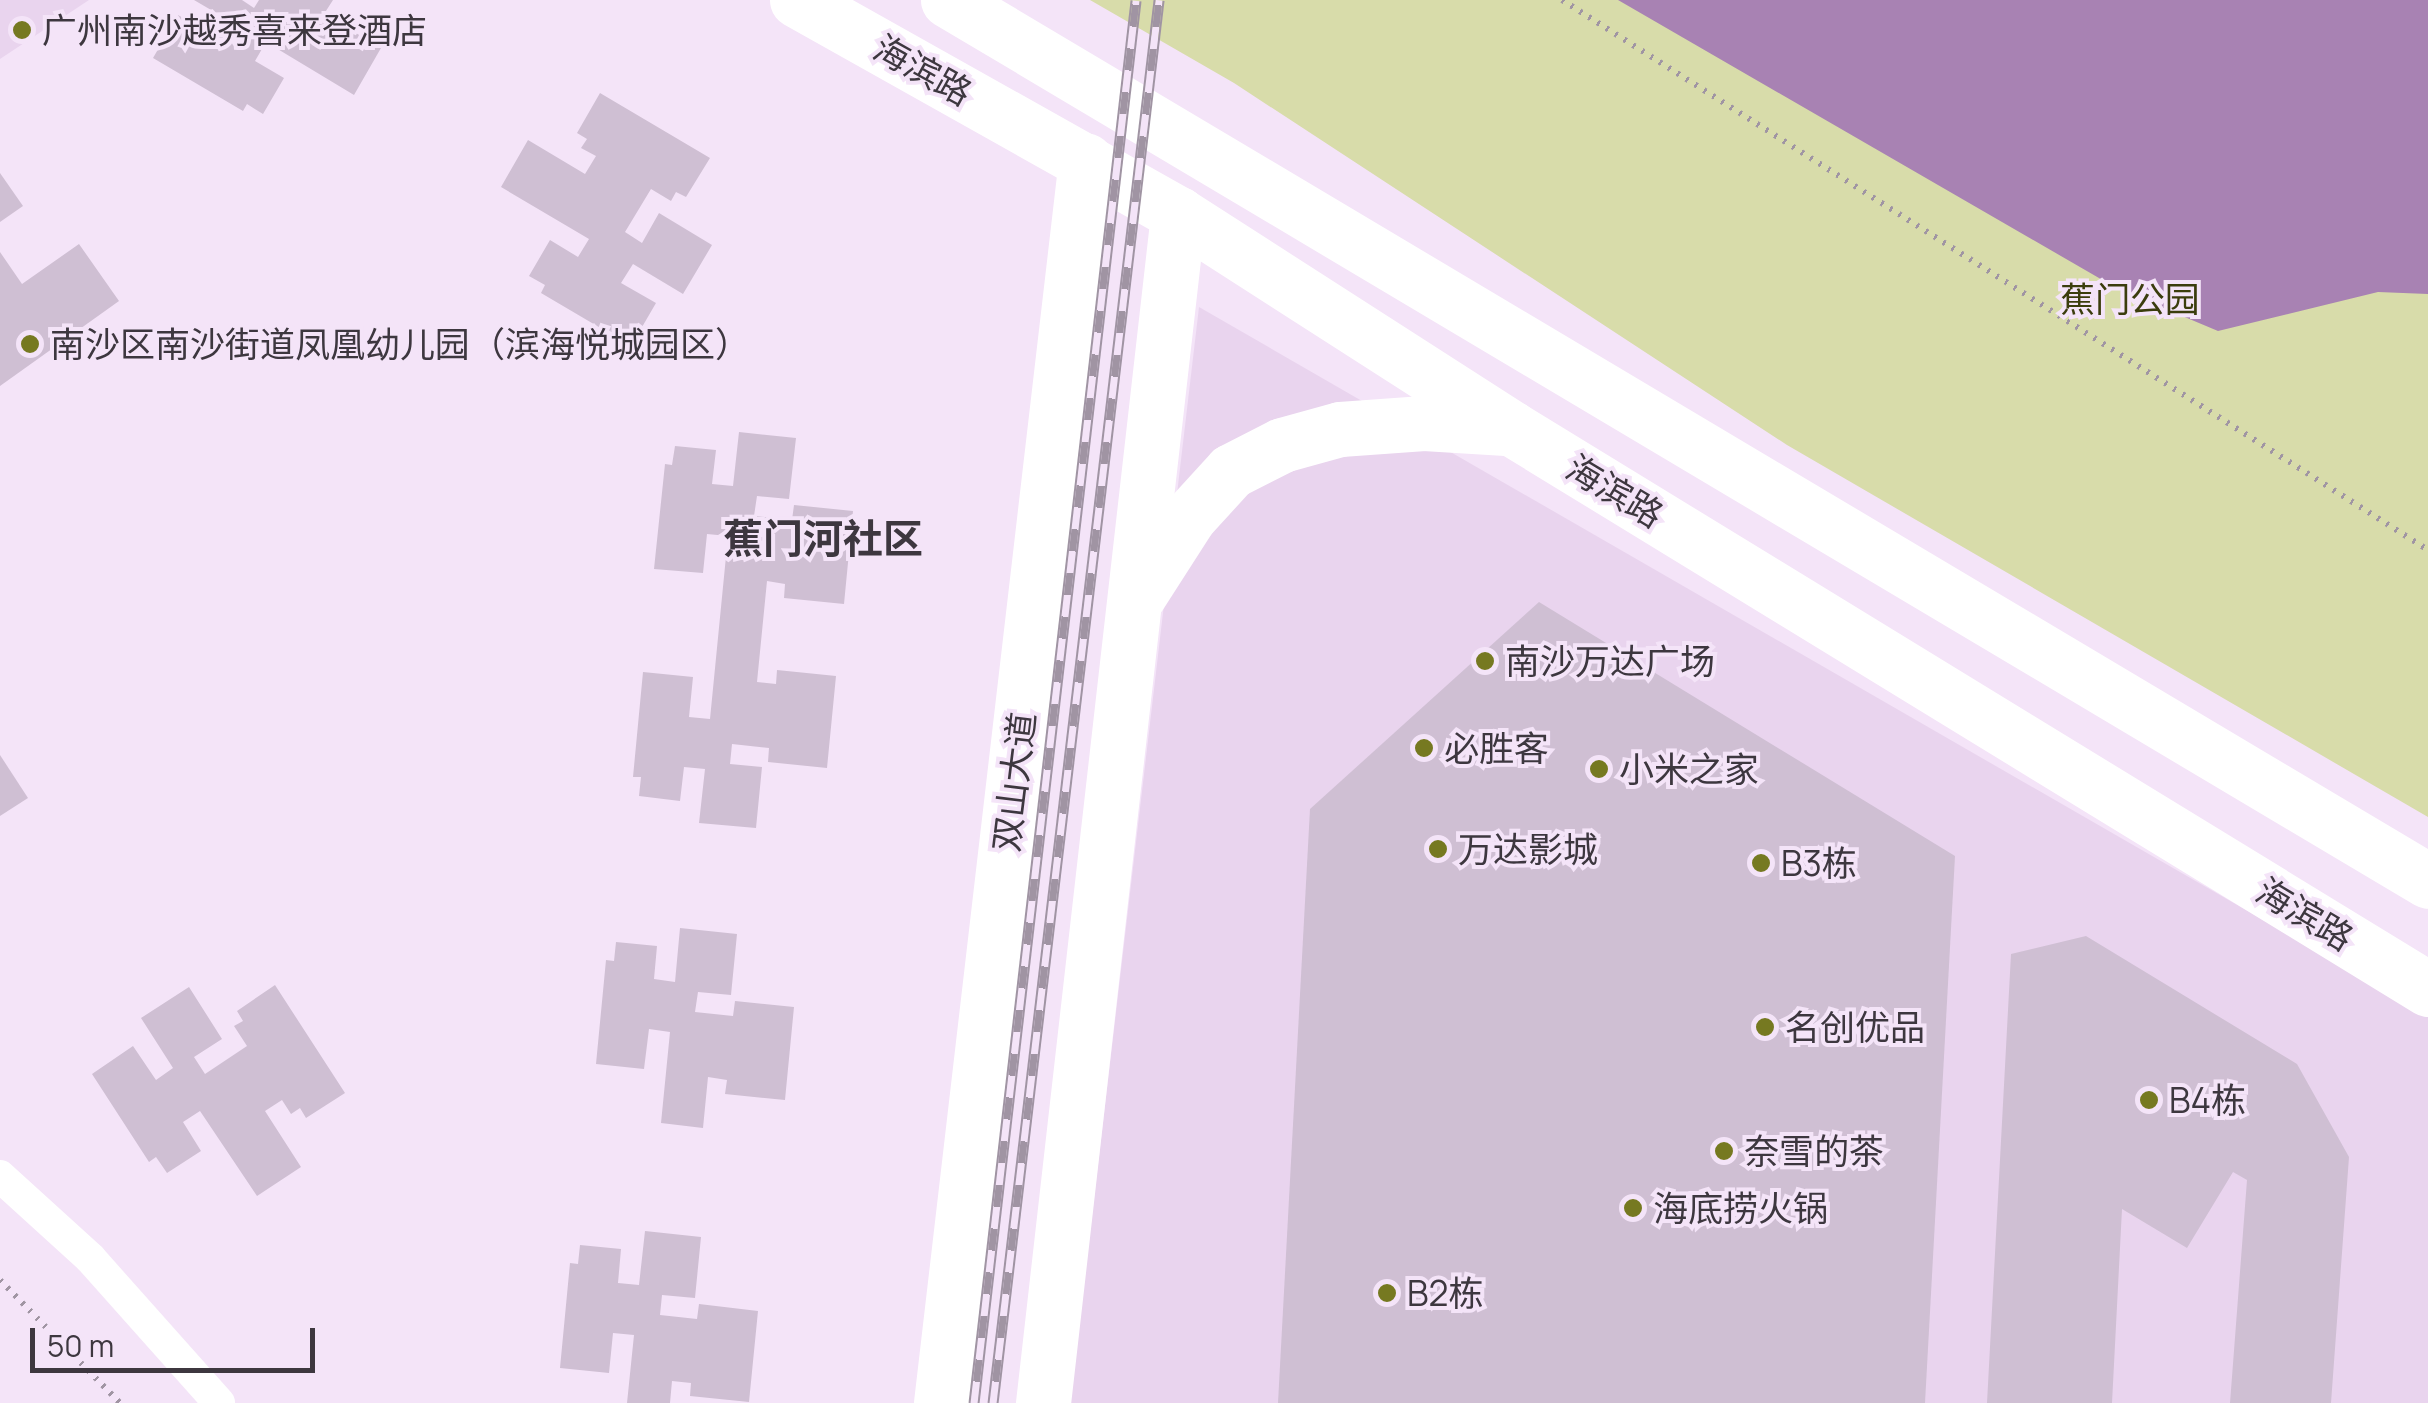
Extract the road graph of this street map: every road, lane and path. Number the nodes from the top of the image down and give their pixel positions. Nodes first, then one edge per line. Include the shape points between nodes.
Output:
1 (797, 0) edge
2 (948, 0) edge
3 (1562, 0) edge
4 (1086, 160) junction
5 (1178, 214) junction
6 (1512, 428) junction
7 (2428, 550) edge
8 (1130, 616) junction
9 (2428, 881) edge
10 (2428, 989) edge
11 (0, 1176) edge
12 (0, 1280) edge
13 (120, 1403) edge
14 (219, 1403) edge
15 (941, 1403) edge
16 (1043, 1403) edge

1 - 4 street, 海滨路
2 - 9 street, 海滨路
3 - 7 path
4 - 5 street, 海滨路
4 - 15 street, 双山大道
5 - 6 street, 海滨路
5 - 8 street
6 - 8 street via 1424,423 1340,429 1282,445 1231,471 1189,517 1151,570
6 - 10 street, 海滨路
8 - 16 street
11 - 14 street via 90,1258
12 - 13 path

